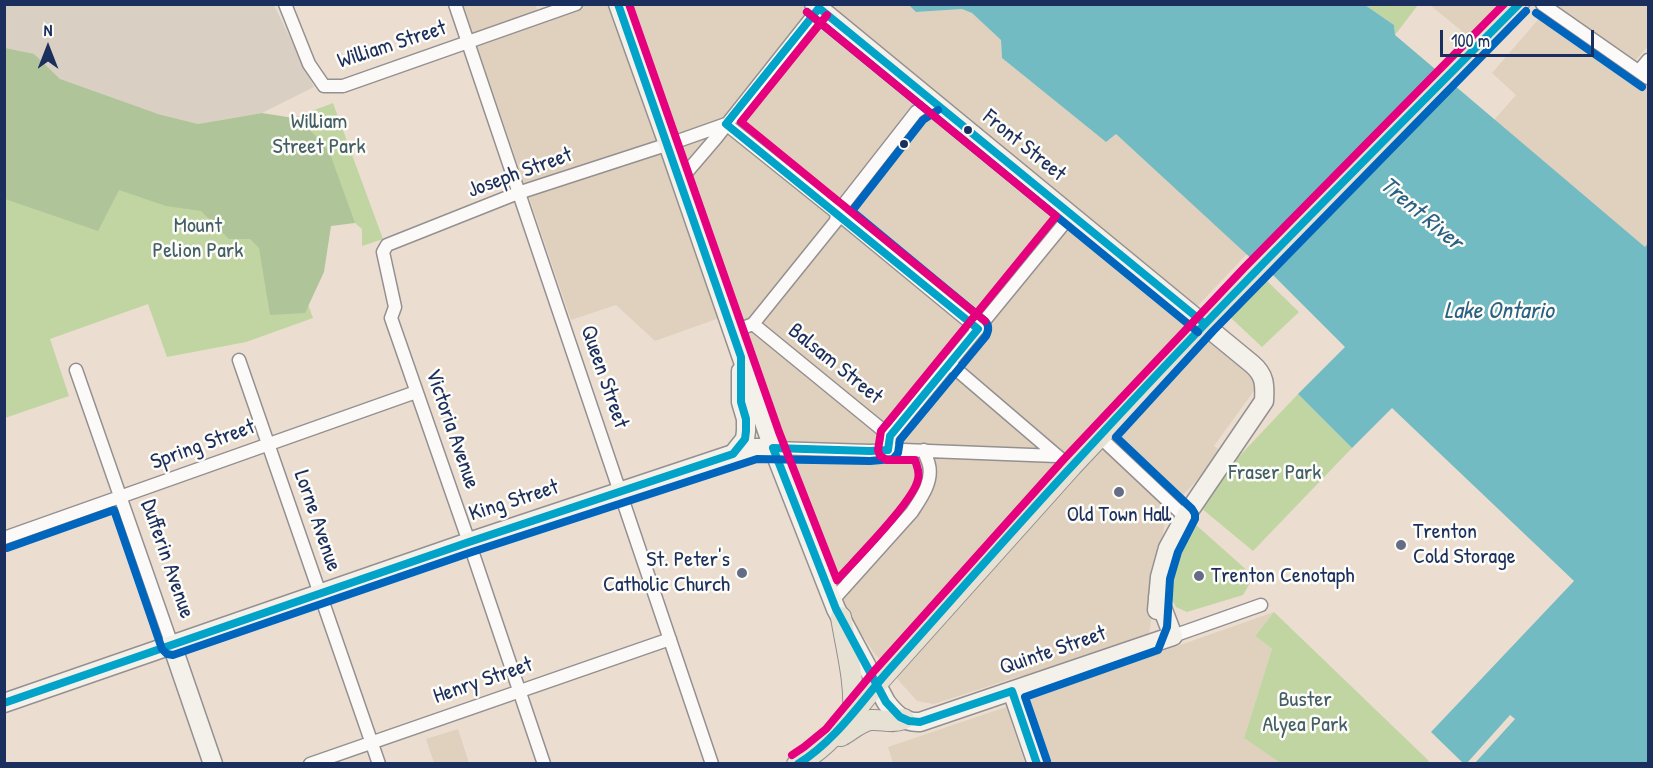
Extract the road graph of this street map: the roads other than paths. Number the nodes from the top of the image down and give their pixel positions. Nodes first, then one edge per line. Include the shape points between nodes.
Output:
1 (285, 4) edge
2 (455, 4) edge
3 (576, 4) edge
4 (618, 4) edge
5 (1519, 4) edge
6 (1542, 4) edge
7 (816, 6) edge
8 (467, 42) junction
9 (1648, 60) edge
10 (1644, 75) edge
11 (932, 101) junction
12 (726, 124) junction
13 (668, 144) junction
14 (680, 180) junction
15 (518, 193) junction
16 (837, 213) junction
17 (1071, 215) junction
18 (387, 245) joint
19 (753, 324) junction
20 (1205, 324) junction
21 (978, 329) junction
22 (732, 332) junction
23 (741, 357) junction
24 (239, 360) dead end
25 (950, 364) junction
26 (76, 370) dead end
27 (416, 392) junction
28 (890, 436) junction
29 (1101, 438) junction
30 (269, 444) junction
31 (773, 448) junction
32 (888, 450) junction
33 (924, 450) junction
34 (733, 454) junction
35 (1064, 461) junction
36 (621, 491) junction
37 (120, 497) junction
38 (1185, 517) junction
39 (4, 538) edge
40 (469, 542) junction
41 (320, 594) junction
42 (1158, 597) junction
43 (1261, 605) dead end
44 (837, 609) junction
45 (1173, 636) junction
46 (670, 639) junction
47 (1150, 643) junction
48 (172, 645) junction
49 (877, 684) junction
50 (519, 691) junction
51 (1012, 691) junction
52 (4, 703) edge
53 (853, 713) junction
54 (904, 719) junction
55 (372, 742) junction
56 (823, 746) junction
57 (213, 764) edge
58 (310, 764) edge
59 (379, 764) edge
60 (544, 764) edge
61 (712, 764) edge
62 (797, 764) edge
63 (1037, 764) edge

1 - 8 street, William Street via 309,64 324,86 343,86
2 - 8 street, Queen Street
3 - 8 street, William Street
4 - 13 street
5 - 20 main road
6 - 10 street
7 - 11 street, Front Street
7 - 12 street
8 - 15 street, Queen Street
9 - 10 street
11 - 16 street via 916,112
11 - 17 street, Front Street
12 - 13 street, Joseph Street
12 - 14 street
12 - 16 street
13 - 14 street
13 - 15 street, Joseph Street
14 - 22 street
15 - 18 street, Joseph Street
15 - 36 street, Queen Street
16 - 19 street via 836,221
16 - 21 street
17 - 20 street, Front Street
17 - 21 street
18 - 27 street, Victoria Avenue via 383,257 395,306 391,318
19 - 22 street
19 - 28 street, Balsam Street
20 - 29 main road
20 - 38 street, Front Street via 1256,366 1266,383 1264,400
21 - 25 street
22 - 23 street
23 - 31 street
23 - 34 street via 741,402 746,431 745,439
24 - 30 street, Lorne Avenue
25 - 28 street
25 - 35 street
26 - 37 street, Dufferin Avenue
27 - 30 street, Spring Street
27 - 40 street, Victoria Avenue
28 - 32 street
29 - 35 main road
29 - 38 street
30 - 37 street, Spring Street
30 - 41 street, Lorne Avenue
31 - 32 street, King Street
31 - 34 street, King Street
31 - 44 street
32 - 33 street, King Street
33 - 35 street, King Street
33 - 44 street via 929,483 921,498
34 - 36 street, King Street
35 - 49 main road
36 - 40 street, King Street
36 - 46 street, Queen Street
37 - 39 street, Spring Street
37 - 48 street, Dufferin Avenue
38 - 42 street, Front Street via 1168,548
40 - 41 street, King Street
40 - 50 street, Victoria Avenue
41 - 48 street, King Street
41 - 55 street, Lorne Avenue
42 - 45 street
42 - 47 street, Front Street via 1157,625
43 - 45 street, Quinte Street
44 - 49 street
44 - 53 main road via 852,676
45 - 47 street, Quinte Street
46 - 50 street, Henry Street
46 - 61 street, Queen Street
47 - 51 street, Quinte Street
48 - 52 street, King Street
48 - 57 street, Dufferin Avenue
49 - 53 main road
49 - 54 street via 886,702
50 - 55 street, Henry Street
50 - 60 street, Victoria Avenue
51 - 54 street, Quinte Street via 920,722
51 - 63 street
53 - 56 main road
54 - 56 main road via 893,723 864,722
55 - 58 street, Henry Street
55 - 59 street, Lorne Avenue
56 - 62 main road

